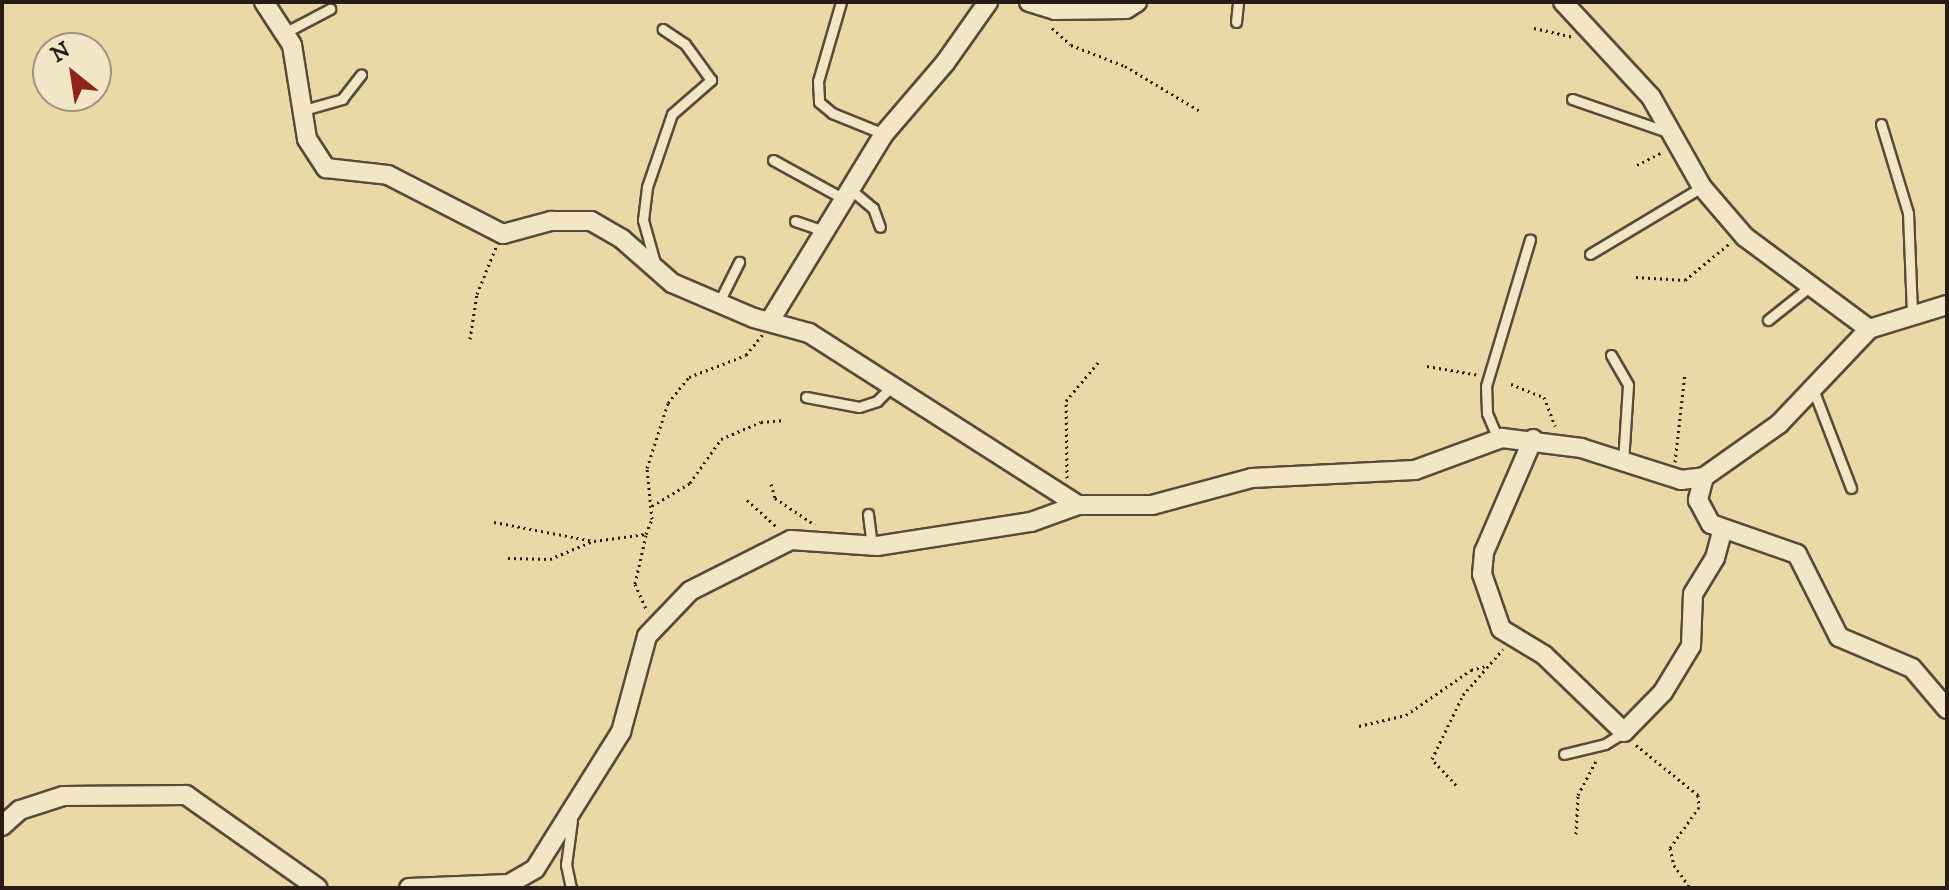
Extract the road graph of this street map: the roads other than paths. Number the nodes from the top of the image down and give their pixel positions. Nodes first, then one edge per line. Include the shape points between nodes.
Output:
1 (264, 2) edge
2 (841, 2) edge
3 (988, 2) edge
4 (1029, 2) edge
5 (1137, 2) edge
6 (1238, 2) edge
7 (1563, 2) edge
8 (1082, 6) edge
9 (330, 9) dead end
10 (1236, 22) dead end
11 (663, 29) dead end
12 (286, 32) junction
13 (361, 75) dead end
14 (1572, 99) dead end
15 (304, 110) junction
16 (1881, 124) dead end
17 (884, 134) junction
18 (1675, 139) junction
19 (773, 160) dead end
20 (1702, 187) junction
21 (847, 194) junction
22 (795, 221) dead end
23 (880, 227) dead end
24 (824, 231) junction
25 (1530, 239) dead end
26 (1590, 254) dead end
27 (739, 262) dead end
28 (659, 274) junction
29 (1813, 285) junction
30 (719, 302) junction
31 (1947, 305) edge
32 (1912, 314) junction
33 (771, 319) junction
34 (1768, 320) dead end
35 (1869, 329) junction
36 (1611, 355) dead end
37 (892, 386) junction
38 (1813, 389) junction
39 (806, 397) dead end
40 (1498, 439) junction
41 (1533, 439) junction
42 (1623, 462) junction
43 (1704, 477) junction
44 (1851, 488) dead end
45 (1070, 501) junction
46 (868, 514) dead end
47 (1722, 532) junction
48 (872, 546) junction
49 (1941, 688) edge
50 (1947, 709) edge
51 (1624, 732) junction
52 (1564, 754) dead end
53 (573, 808) junction
54 (2, 826) edge
55 (318, 888) edge
56 (409, 888) edge
57 (571, 888) edge

1 - 12 street
2 - 17 lane via 818,81 819,102
3 - 17 street
4 - 8 street
5 - 8 street via 1126,9
6 - 10 lane
7 - 18 street via 1651,97
9 - 12 lane
11 - 28 lane via 685,44 711,80 672,114 645,195 643,220
12 - 15 street via 299,65
13 - 15 lane via 342,99
14 - 18 lane
15 - 28 street via 307,139 326,168 388,175 503,234 551,221 591,221 622,239
16 - 32 lane via 1908,213
17 - 21 street
18 - 20 street
19 - 21 lane
20 - 26 lane
20 - 29 street via 1742,233
21 - 23 lane via 873,208
21 - 24 street
22 - 24 lane
24 - 33 street
25 - 40 lane via 1487,376 1484,399
27 - 30 lane
28 - 30 street
29 - 34 lane
29 - 35 street
30 - 33 street via 754,318
31 - 32 street
32 - 35 street
33 - 37 street via 809,333
35 - 38 street
36 - 42 lane via 1628,385
37 - 39 lane via 877,401 859,407
37 - 45 street
38 - 43 street via 1779,424
38 - 44 lane
40 - 41 street
40 - 45 street via 1415,470 1252,478 1152,505
41 - 42 street
41 - 51 street via 1481,563 1497,620 1513,637 1544,655
42 - 43 street via 1673,478
43 - 47 street via 1698,500
45 - 48 street via 1031,522
46 - 48 lane
47 - 49 street via 1797,554 1839,637 1901,661
47 - 51 street via 1715,558 1693,594 1691,646 1663,692
48 - 53 street via 791,540 690,591 656,624 638,659 625,725
49 - 50 street
51 - 52 lane via 1605,744
53 - 56 street via 535,869 523,879
53 - 57 lane via 566,865
54 - 55 street via 20,810 63,796 186,795

